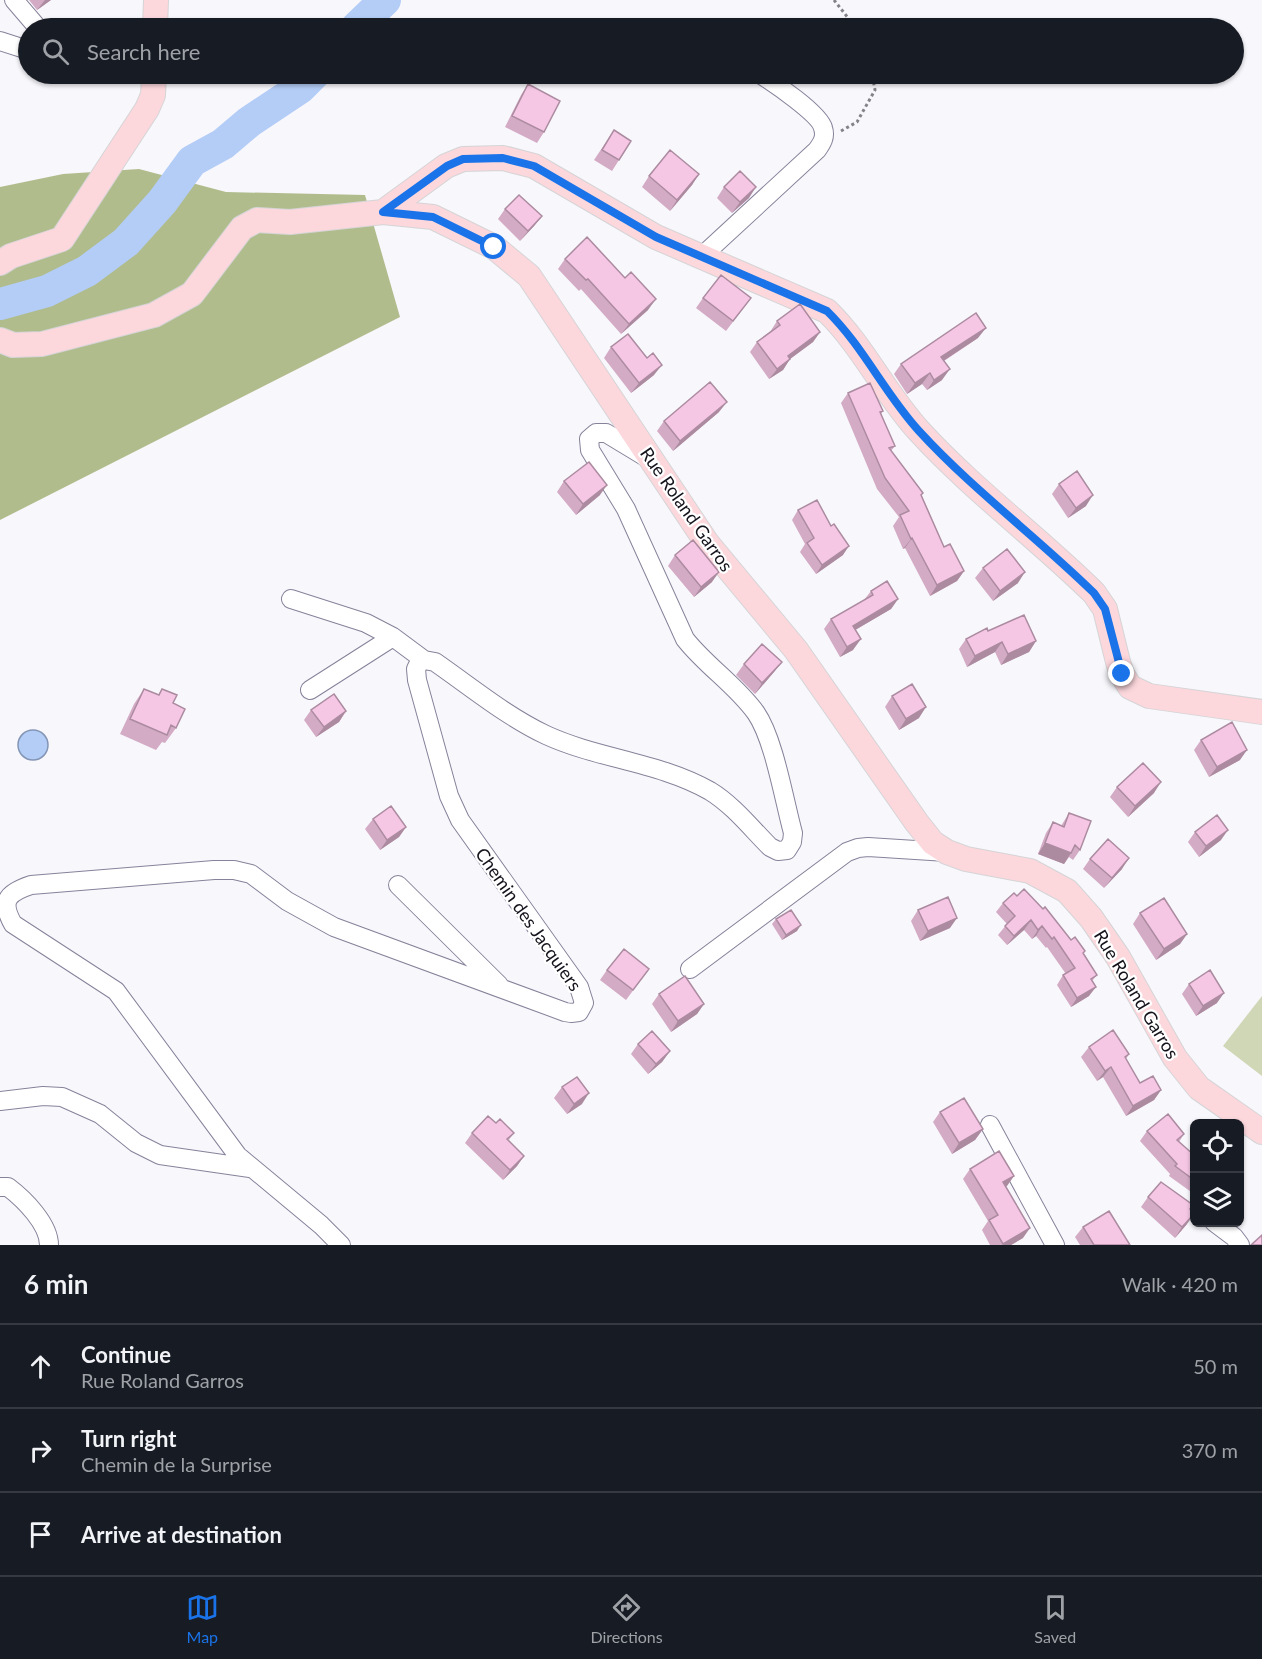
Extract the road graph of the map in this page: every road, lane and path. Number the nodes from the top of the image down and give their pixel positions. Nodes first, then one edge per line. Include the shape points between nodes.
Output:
1 (14, 0) edge
2 (156, 0) edge
3 (834, 0) edge
4 (29, 18) edge
5 (155, 18) edge
6 (848, 18) edge
7 (0, 41) edge
8 (18, 47) edge
9 (154, 84) edge
10 (775, 84) edge
11 (874, 84) edge
12 (824, 140) junction
13 (383, 212) junction
14 (700, 257) junction
15 (0, 263) edge
16 (0, 340) edge
17 (654, 462) junction
18 (291, 599) dead end
19 (393, 637) junction
20 (424, 660) junction
21 (310, 690) dead end
22 (1262, 712) edge
23 (947, 852) junction
24 (398, 885) dead end
25 (690, 969) dead end
26 (504, 989) junction
27 (0, 1101) edge
28 (990, 1125) dead end
29 (1262, 1132) edge
30 (250, 1167) junction
31 (0, 1187) edge
32 (1221, 1227) edge
33 (49, 1245) edge
34 (341, 1245) edge
35 (1055, 1245) edge
36 (1240, 1245) edge

1 - 4 street
2 - 5 main road
3 - 6 path
7 - 8 street
9 - 15 main road via 147,109 62,239
10 - 12 street via 821,122
11 - 12 path via 875,90 857,122
12 - 14 street
13 - 14 main road via 447,166 463,159 503,158 534,166 656,237
13 - 16 main road, Rue Roland Garros via 290,222 256,220 242,228 192,294 154,315 42,344 13,345
13 - 17 main road, Rue Roland Garros via 433,217 494,247 529,276
14 - 22 main road via 827,311 842,326 895,403 942,456 1094,593 1105,609 1118,662 1130,687 1149,696
17 - 20 street via 606,433 596,433 589,440 590,450 626,509 685,639 743,697 766,732 793,833 787,850 770,847 710,791 547,735 435,662
17 - 23 main road, Rue Roland Garros via 706,543 796,650 917,823 933,843
18 - 19 street via 366,623
19 - 20 street
19 - 21 street
20 - 26 street, Chemin des Jacquiers via 418,663 417,680 449,796 460,820 579,987 584,1003 579,1012 571,1013
23 - 25 street via 868,847 847,852
23 - 29 main road, Rue Roland Garros via 1030,871 1067,891 1118,957 1181,1066 1199,1088
24 - 26 street
26 - 30 street, Chemin des Jacquiers via 334,927 287,901 251,874 234,870 31,885 7,896 6,915 13,924 116,991 228,1144
27 - 30 street via 62,1097 100,1114 136,1143 160,1155
28 - 35 street
30 - 34 street
31 - 33 street via 8,1187 26,1201 48,1235
32 - 36 street

